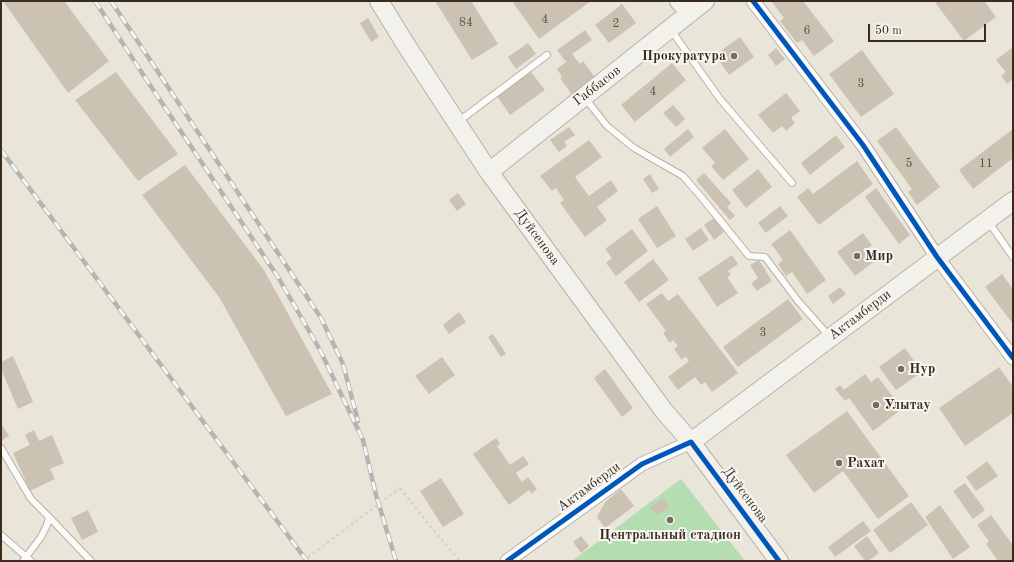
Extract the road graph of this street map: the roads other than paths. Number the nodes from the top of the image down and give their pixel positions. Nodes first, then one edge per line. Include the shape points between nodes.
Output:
1 (379, 1) edge
2 (705, 1) edge
3 (753, 1) edge
4 (684, 7) edge
5 (670, 29) junction
6 (547, 55) dead end
7 (584, 97) junction
8 (457, 123) junction
9 (489, 172) junction
10 (792, 183) dead end
11 (1013, 201) edge
12 (987, 220) junction
13 (937, 257) junction
14 (1013, 257) edge
15 (830, 338) junction
16 (1013, 358) edge
17 (691, 442) junction
18 (1, 448) edge
19 (49, 518) junction
20 (1, 535) edge
21 (27, 560) edge
22 (91, 561) edge
23 (507, 561) edge
24 (779, 561) edge

1 - 8 main road, Дуйсенова
2 - 4 main road, Габбасов
3 - 13 street via 863,145
4 - 5 main road, Габбасов
5 - 7 main road, Габбасов
5 - 10 lane via 720,99
6 - 8 lane
7 - 9 main road, Габбасов
7 - 15 lane via 607,126 623,140 683,176 749,256 765,257
8 - 9 main road, Дуйсенова
9 - 17 main road, Дуйсенова via 664,411
11 - 12 main road, Актамберди
12 - 13 main road, Актамберди
12 - 14 lane
13 - 15 main road, Актамберди
13 - 16 street
15 - 17 main road, Актамберди
17 - 23 street, Актамберди via 642,464
17 - 24 main road, Дуйсенова
18 - 19 lane via 32,499
19 - 21 lane
19 - 22 lane
20 - 21 lane

